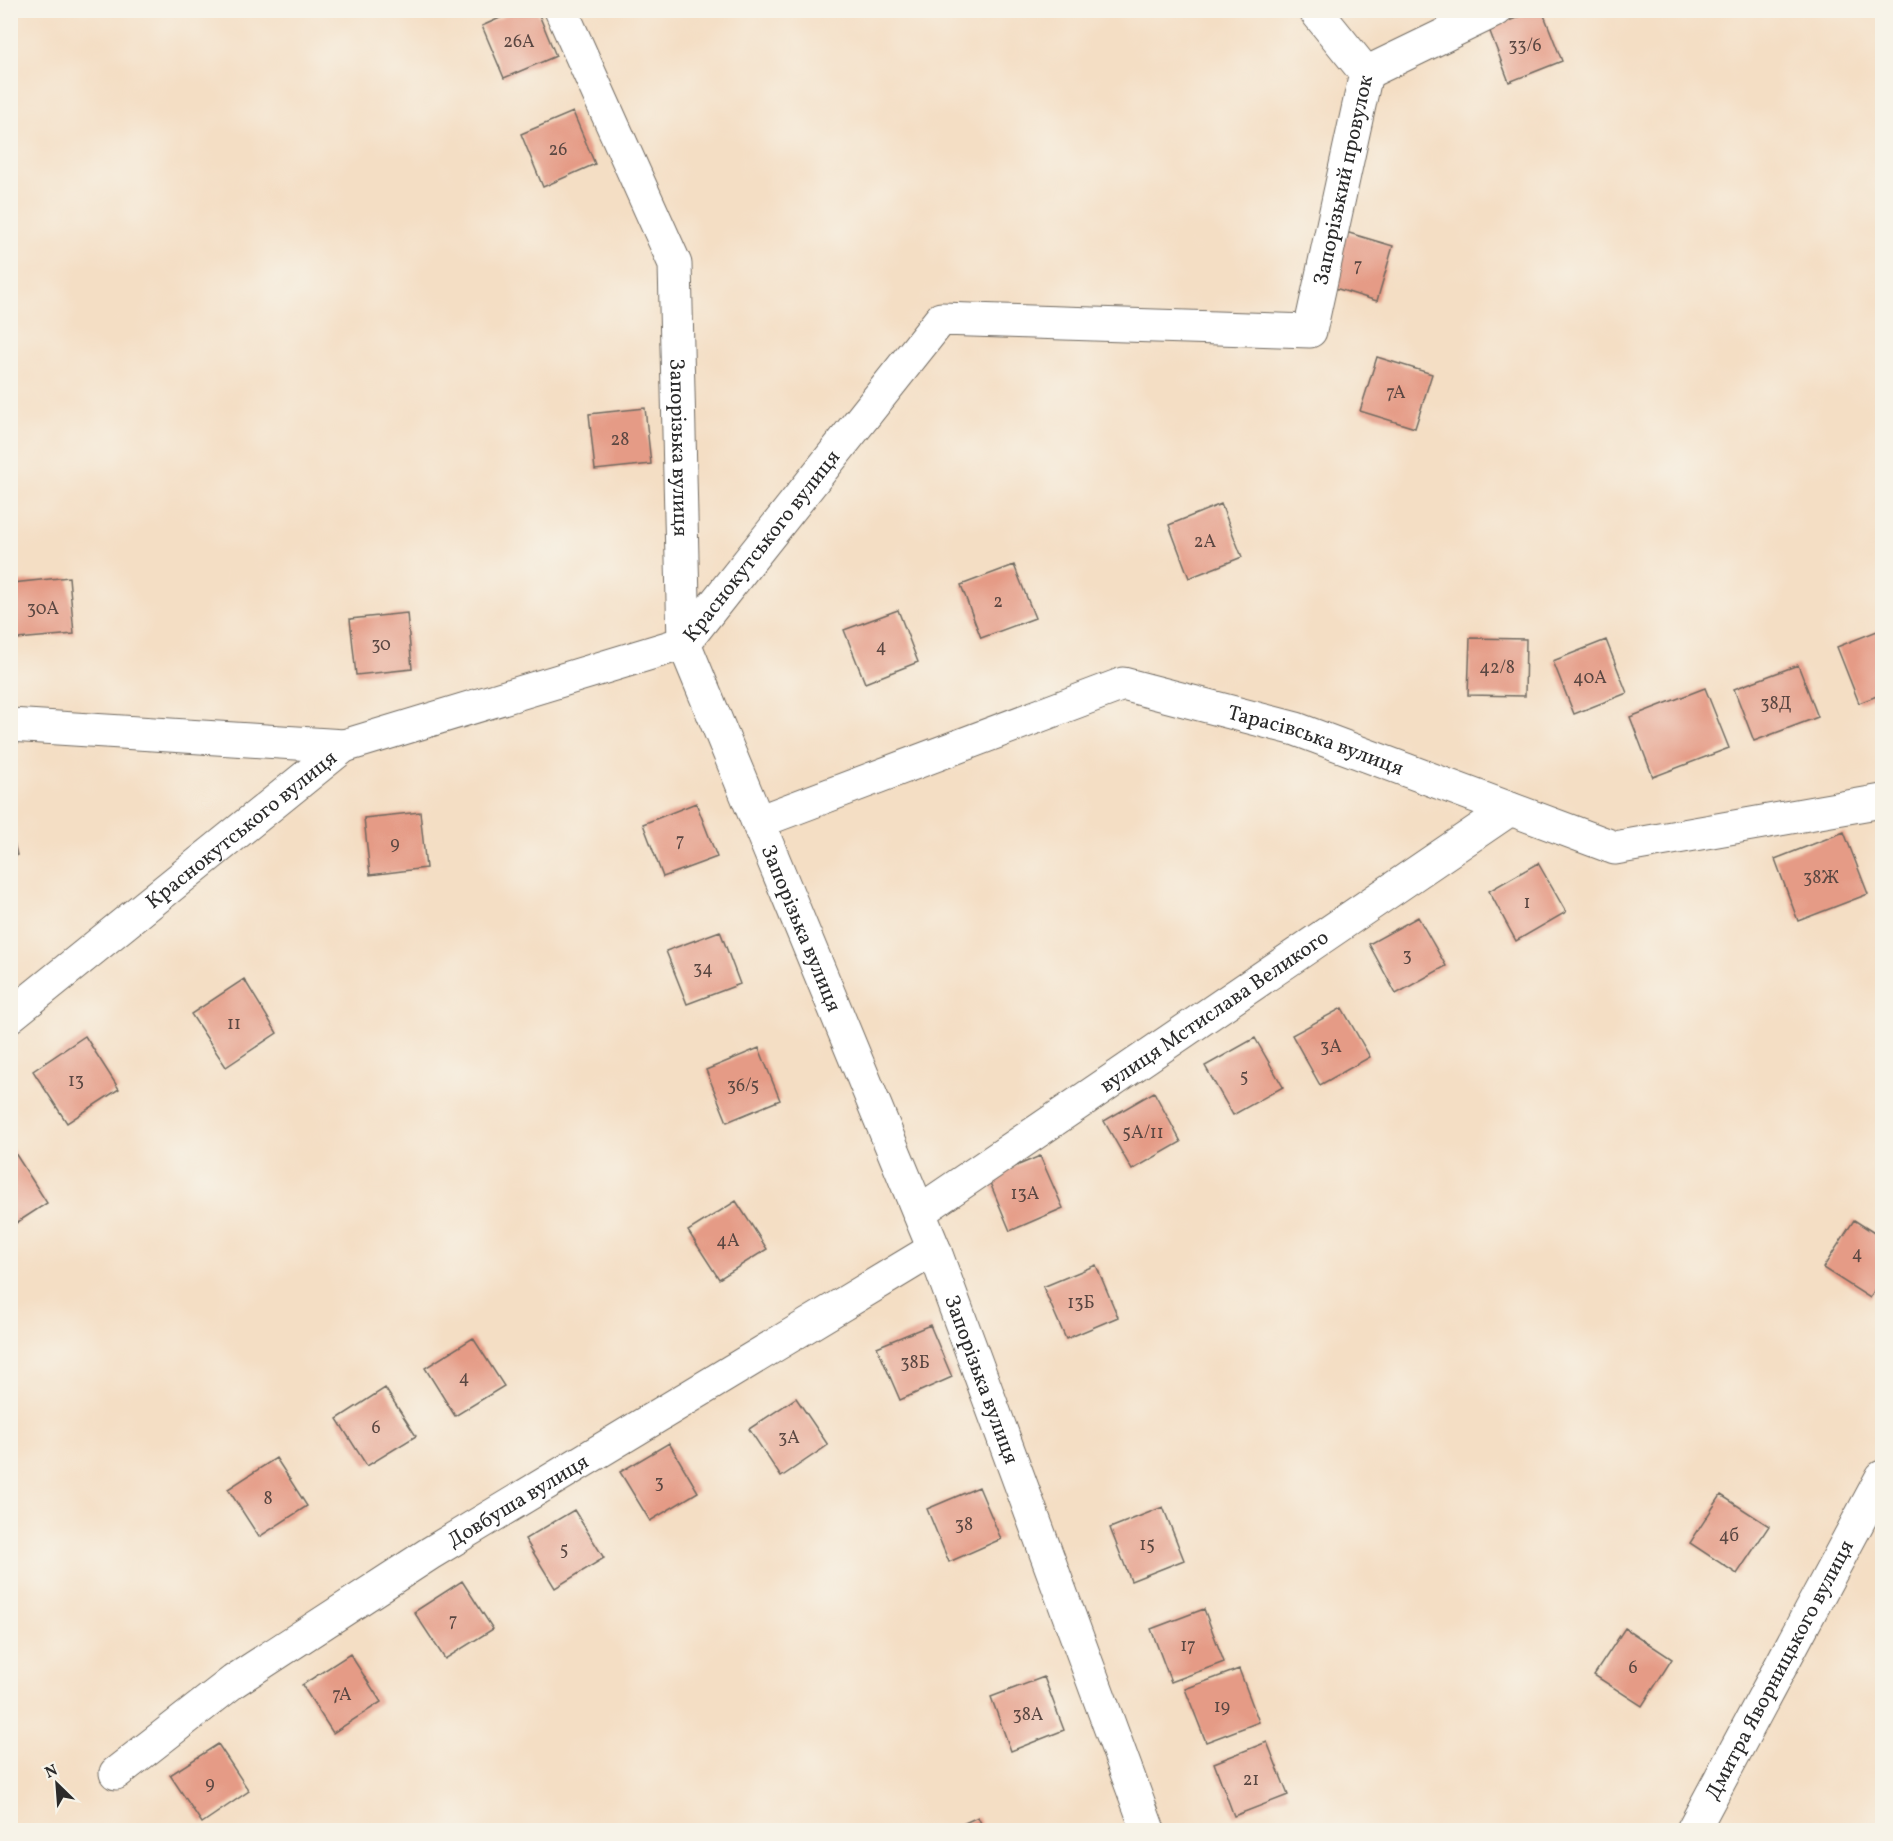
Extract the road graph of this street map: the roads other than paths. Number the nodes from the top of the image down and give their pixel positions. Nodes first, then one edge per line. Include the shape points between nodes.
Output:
1 (561, 10) edge
2 (1315, 10) edge
3 (1496, 10) edge
4 (1366, 73) junction
5 (1310, 331) joint
6 (684, 643) junction
7 (10, 725) edge
8 (344, 746) junction
9 (1882, 801) edge
10 (1510, 809) junction
11 (758, 822) junction
12 (10, 1016) edge
13 (919, 1212) junction
14 (934, 1249) junction
15 (1882, 1477) edge
16 (116, 1773) dead end
17 (1148, 1830) edge
18 (1693, 1830) edge

1 - 6 street, Запорізька вулиця via 675,264
2 - 4 street, Запорізький провулок
3 - 4 street
4 - 5 street, Запорізький провулок
5 - 6 street, Краснокутського вулиця via 942,319
6 - 8 street, Краснокутського вулиця
6 - 11 street, Запорізька вулиця
7 - 8 street
8 - 12 street, Краснокутського вулиця
9 - 10 street, Тарасівська вулиця via 1615,848
10 - 11 street, Тарасівська вулиця via 1296,729 1123,684
10 - 13 street, вулиця Мстислава Великого
11 - 13 street, Запорізька вулиця
13 - 14 street, Запорізька вулиця
14 - 16 street, Довбуша вулиця via 429,1554 234,1682
14 - 17 street, Запорізька вулиця
15 - 18 street, Дмитра Яворницького вулиця

